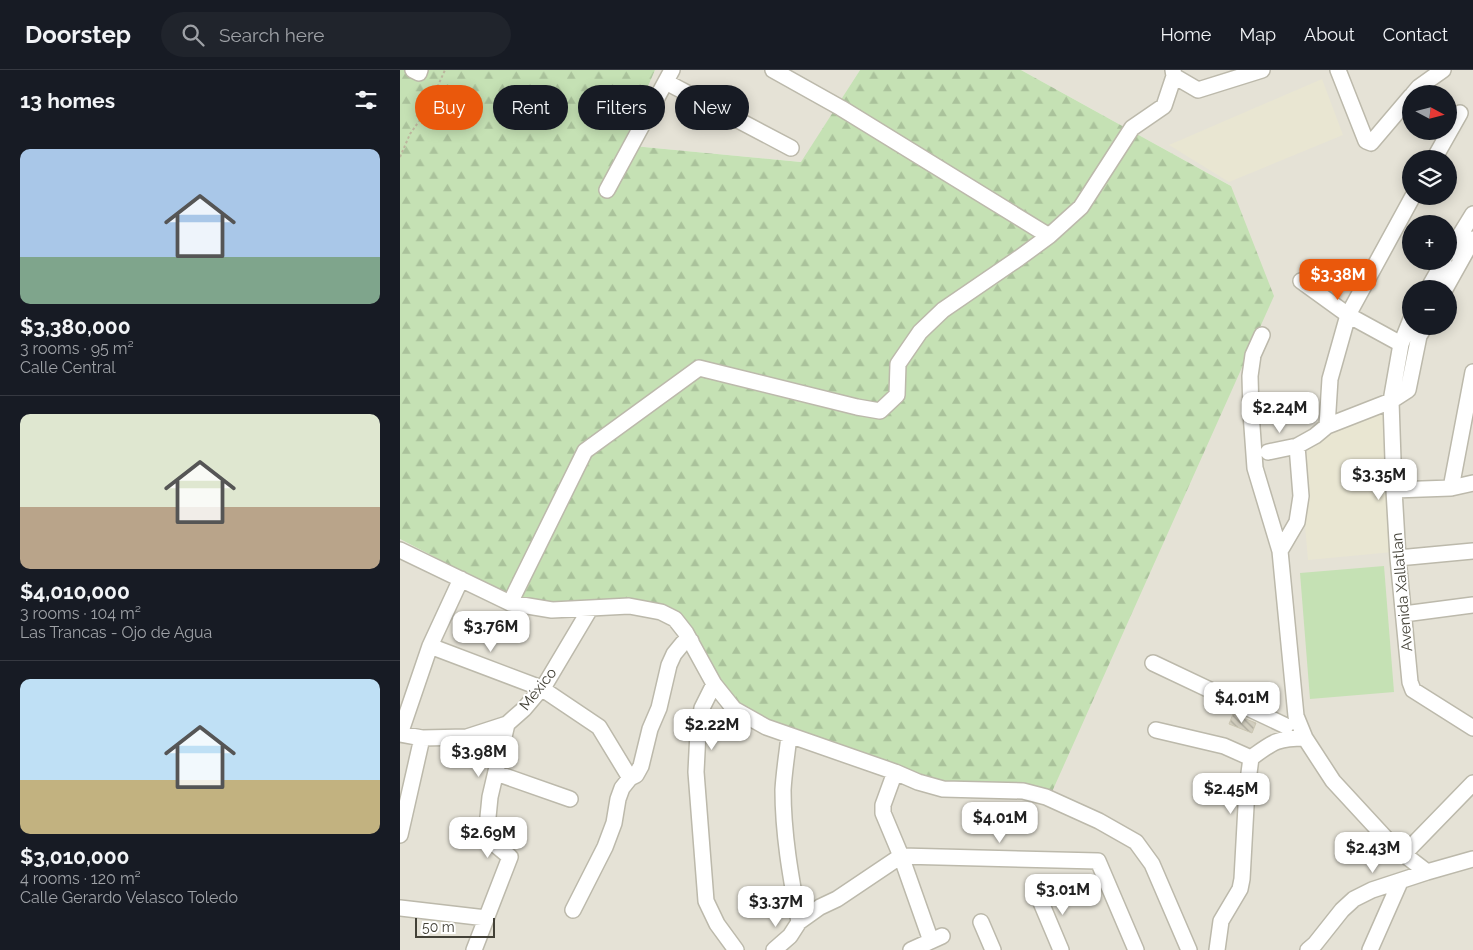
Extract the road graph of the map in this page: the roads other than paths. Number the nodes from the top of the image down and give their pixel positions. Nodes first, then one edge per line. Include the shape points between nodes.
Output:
1 (413, 70) edge
2 (420, 70) edge
3 (773, 70) edge
4 (1262, 70) edge
5 (1338, 70) edge
6 (1443, 70) edge
7 (1173, 73) edge
8 (669, 76) edge
9 (1422, 85) edge
10 (1402, 107) edge
11 (1460, 112) dead end
12 (791, 148) dead end
13 (1439, 150) edge
14 (607, 190) dead end
15 (1408, 205) edge
16 (1473, 214) edge
17 (1049, 236) junction
18 (1473, 239) edge
19 (1457, 240) edge
20 (1451, 280) edge
21 (1301, 281) dead end
22 (1348, 315) junction
23 (1262, 335) dead end
24 (1409, 335) edge
25 (1415, 335) edge
26 (1401, 344) junction
27 (1473, 372) edge
28 (1391, 400) junction
29 (1327, 426) junction
30 (1297, 446) junction
31 (1268, 452) dead end
32 (1473, 483) edge
33 (1451, 488) junction
34 (1394, 490) junction
35 (400, 550) edge
36 (1280, 551) junction
37 (1473, 551) edge
38 (1398, 558) junction
39 (461, 579) junction
40 (510, 603) junction
41 (1473, 605) edge
42 (590, 609) junction
43 (1404, 614) junction
44 (690, 641) junction
45 (430, 646) junction
46 (1153, 663) dead end
47 (714, 684) junction
48 (541, 688) junction
49 (1291, 721) junction
50 (507, 724) junction
51 (1473, 728) edge
52 (1156, 730) dead end
53 (400, 734) edge
54 (789, 736) junction
55 (422, 738) junction
56 (1305, 738) junction
57 (1275, 741) junction
58 (1251, 758) junction
59 (895, 772) junction
60 (496, 773) junction
61 (630, 778) junction
62 (1473, 783) edge
63 (570, 799) dead end
64 (400, 835) edge
65 (1404, 854) junction
66 (901, 856) junction
67 (1473, 859) edge
68 (1427, 872) junction
69 (1400, 882) junction
70 (1037, 893) dead end
71 (400, 908) edge
72 (573, 910) dead end
73 (486, 918) junction
74 (798, 922) junction
75 (981, 922) dead end
76 (474, 950) edge
77 (736, 950) edge
78 (774, 950) edge
79 (911, 950) edge
80 (993, 950) edge
81 (1061, 950) edge
82 (1136, 950) edge
83 (1189, 950) edge
84 (1217, 950) edge
85 (1308, 950) edge
86 (1370, 950) edge

1 - 2 street via 419,73
3 - 17 street
4 - 7 street via 1198,90
5 - 10 street via 1366,141 1371,143
6 - 9 street
7 - 17 street via 1164,106 1132,128 1081,207
8 - 12 street
8 - 14 street
11 - 13 street
15 - 22 street
16 - 19 street
17 - 40 street via 943,310 920,332 898,364 897,395 880,411 699,368 585,451
18 - 20 street
21 - 22 street
22 - 26 street
22 - 29 street via 1330,379
23 - 36 street via 1253,355 1250,376 1251,422 1255,468
24 - 26 street, Avenida Xallatlan
25 - 28 street via 1408,390
26 - 28 street, Avenida Xallatlan
27 - 33 street
28 - 29 street
28 - 34 street, Avenida Xallatlan
29 - 30 street
30 - 31 street
30 - 36 street via 1301,496 1297,522
32 - 33 street
33 - 34 street
34 - 38 street, Avenida Xallatlan
35 - 39 street
36 - 49 street
37 - 38 street
38 - 43 street, Avenida Xallatlan
39 - 40 street
39 - 45 street
40 - 42 street via 552,610
41 - 43 street
42 - 44 street via 630,606 661,612 675,619
42 - 48 street, México
43 - 51 street, Avenida Xallatlan via 1413,690
44 - 47 street
44 - 61 street via 683,643 669,665 641,766
45 - 48 street
45 - 53 street
46 - 49 street
47 - 54 street via 734,709
47 - 77 street via 702,708 696,772 706,901 717,924
48 - 50 street, México
48 - 61 street via 598,728
49 - 56 street
49 - 57 street
50 - 55 street, México via 467,737
50 - 60 street
52 - 58 street via 1224,746
53 - 55 street, México
54 - 59 street
54 - 74 street via 783,789 784,822
55 - 64 street
56 - 57 street
56 - 65 street via 1333,781
57 - 58 street
58 - 84 street via 1242,879 1240,889 1221,921
59 - 66 street via 883,813
59 - 83 street via 943,789 1023,791 1046,797 1136,842 1152,864
60 - 63 street
60 - 73 street via 486,837 510,857
61 - 72 street via 620,794 605,847
62 - 65 street
65 - 68 street
66 - 74 street
66 - 79 street via 936,939
66 - 82 street via 1098,861
67 - 68 street
68 - 69 street
69 - 85 street via 1354,899
69 - 86 street
70 - 81 street
71 - 73 street
73 - 76 street
74 - 78 street via 790,936
75 - 80 street

